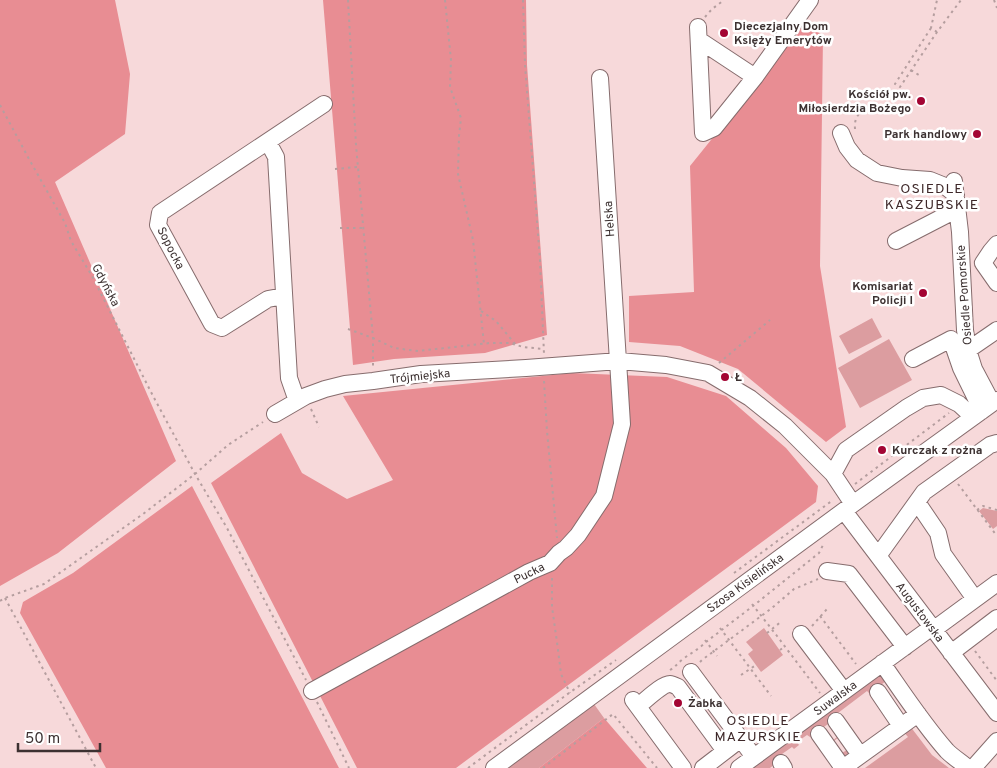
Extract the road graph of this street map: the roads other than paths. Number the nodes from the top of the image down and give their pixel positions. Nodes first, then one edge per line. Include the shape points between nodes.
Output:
1 (810, 0) edge
2 (755, 77) junction
3 (600, 78) dead end
4 (324, 104) dead end
5 (848, 132) road end
6 (268, 142) junction
7 (956, 195) junction
8 (896, 241) dead end
9 (997, 244) edge
10 (997, 283) edge
11 (284, 296) junction
12 (997, 330) edge
13 (968, 350) junction
14 (912, 359) dead end
15 (619, 361) junction
16 (301, 398) junction
17 (986, 408) edge
18 (275, 414) road end
19 (997, 443) edge
20 (833, 474) junction
21 (847, 502) junction
22 (917, 502) junction
23 (878, 556) junction
24 (828, 571) road end
25 (997, 583) edge
26 (975, 599) junction
27 (997, 618) edge
28 (932, 628) junction
29 (801, 634) road end
30 (905, 647) junction
31 (951, 653) junction
32 (882, 663) junction
33 (691, 672) dead end
34 (312, 691) road end
35 (844, 692) junction
36 (878, 692) dead end
37 (997, 713) edge
38 (918, 714) junction
39 (836, 721) dead end
40 (901, 726) junction
41 (819, 734) dead end
42 (741, 739) junction
43 (997, 742) edge
44 (725, 751) junction
45 (860, 755) junction
46 (754, 757) junction
47 (494, 768) edge
48 (683, 768) edge
49 (703, 768) edge
50 (738, 768) edge
51 (843, 768) edge
52 (968, 768) edge
53 (973, 768) edge

1 - 2 street
2 - 2 street via 714,128 704,133 698,33
3 - 15 street, Helska
4 - 6 street, Sopocka
5 - 7 street via 847,147 857,160 877,173 930,180 946,186
6 - 11 street via 276,157
6 - 11 street, Sopocka via 160,213 158,225 212,324 222,328 268,299
7 - 8 street
7 - 13 street, Osiedle Pomorskie
9 - 10 street via 983,263
11 - 16 street via 289,378
12 - 13 street
13 - 17 street, Osiedle Pomorskie
14 - 17 street via 951,339 961,368
15 - 16 street, Trójmiejska via 421,374 345,384
15 - 20 street, Trójmiejska via 708,373 750,398 785,426
15 - 34 street, Pucka via 622,424 604,496 566,548 554,558
16 - 18 street, Trójmiejska
17 - 20 street via 961,406 941,394 924,398 846,450
17 - 21 street, Szosa Kisielińska
19 - 22 street via 990,444 924,492
20 - 21 street, Trójmiejska
21 - 23 street, Augustowska
21 - 47 street, Szosa Kisielińska via 573,700
22 - 23 street
22 - 26 street via 938,533 943,554
23 - 28 street, Augustowska
24 - 30 street via 849,574
25 - 26 street, Suwalska
26 - 28 street, Suwalska
27 - 31 street
28 - 30 street, Suwalska
28 - 31 street, Augustowska
29 - 35 street
30 - 32 street, Suwalska
31 - 37 street, Augustowska
32 - 35 street, Suwalska
32 - 38 street
33 - 42 street
35 - 46 street, Suwalska
36 - 40 street
38 - 40 street
38 - 52 street via 948,752
39 - 45 street
40 - 45 street
41 - 51 street
42 - 44 street
42 - 46 street
43 - 53 street
44 - 48 street via 678,688 667,685 635,703
44 - 49 street
45 - 51 street
46 - 50 street, Suwalska

